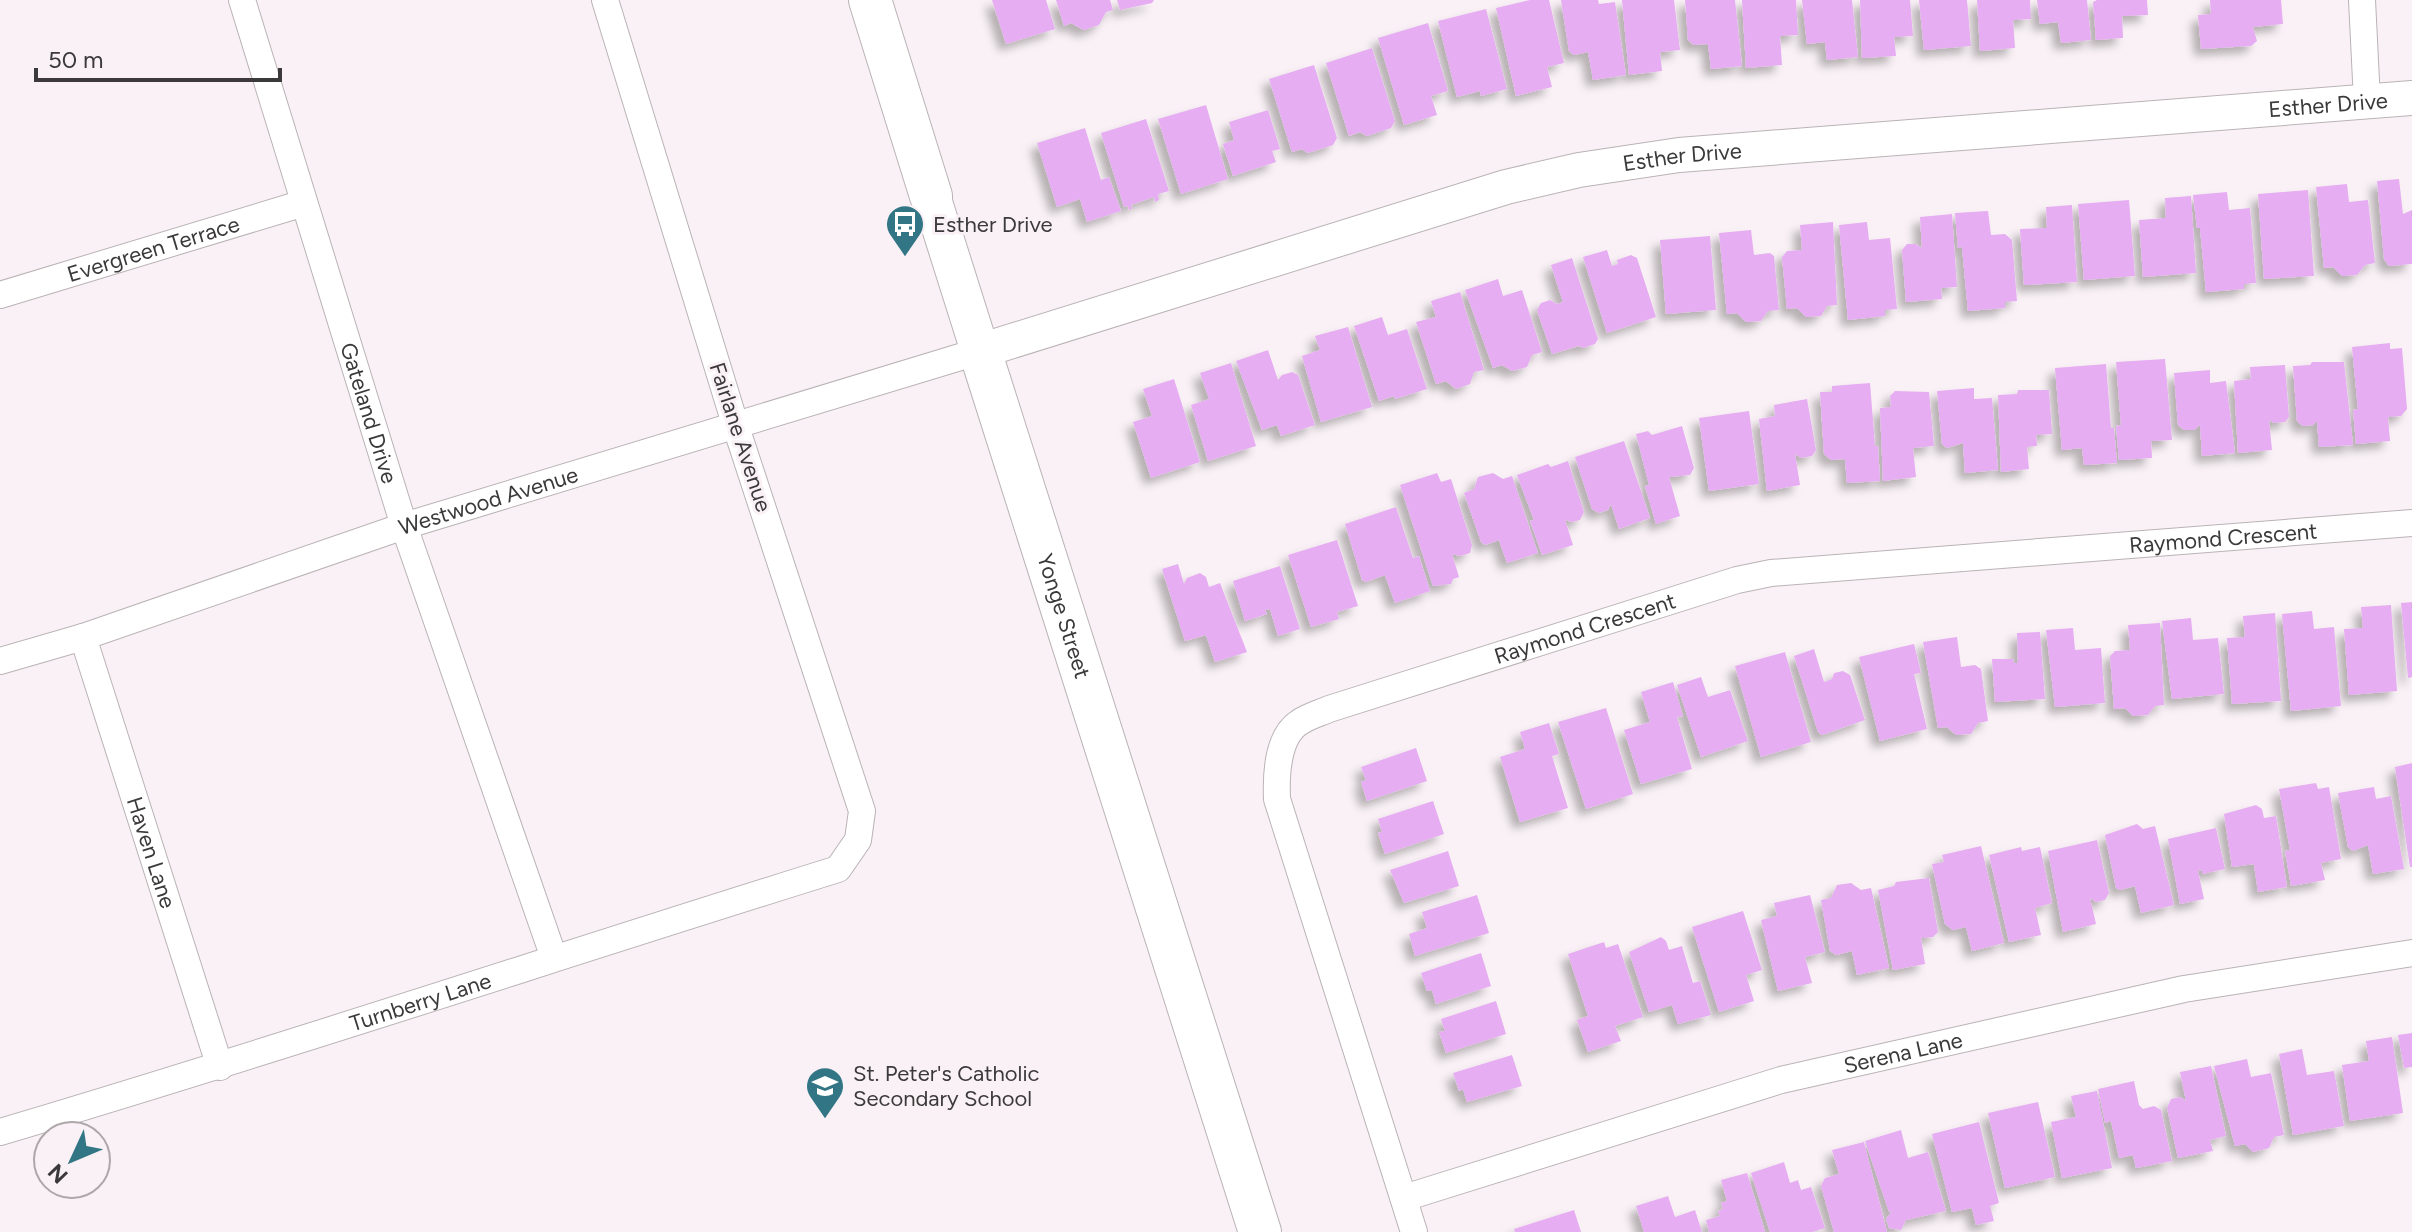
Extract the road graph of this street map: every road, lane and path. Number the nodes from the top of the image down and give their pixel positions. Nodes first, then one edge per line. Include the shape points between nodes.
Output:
1 (242, 0) edge
2 (605, 0) edge
3 (870, 0) edge
4 (2362, 0) edge
5 (2412, 98) edge
6 (2367, 101) junction
7 (931, 196) joint
8 (304, 203) junction
9 (0, 295) edge
10 (980, 351) junction
11 (736, 427) junction
12 (2412, 523) edge
13 (404, 526) junction
14 (83, 637) junction
15 (0, 661) edge
16 (838, 869) joint
17 (2412, 953) edge
18 (554, 958) junction
19 (220, 1067) junction
20 (0, 1132) edge
21 (1404, 1198) junction
22 (1260, 1232) edge
23 (1414, 1232) edge

1 - 8 street, Gateland Drive
2 - 11 street, Fairlane Avenue
3 - 7 main road, Yonge Street
4 - 6 street
5 - 6 street, Esther Drive
6 - 10 street, Esther Drive via 1679,155 1579,170 1506,187
7 - 10 main road, Yonge Street
8 - 9 street, Evergreen Terrace
8 - 13 street, Gateland Drive
10 - 11 street, Westwood Avenue
10 - 22 main road, Yonge Street
11 - 13 street, Westwood Avenue
11 - 16 street, Fairlane Avenue via 862,811 858,840
12 - 21 street, Raymond Crescent via 1771,573 1390,689 1297,723 1282,747 1277,799
13 - 14 street, Westwood Avenue
13 - 18 street, Gateland Drive
14 - 15 street, Westwood Avenue
14 - 19 street, Haven Lane
16 - 18 street, Turnberry Lane
17 - 21 street, Serena Lane via 2184,989 1781,1080
18 - 19 street, Turnberry Lane
19 - 20 street, Turnberry Lane
21 - 23 street, Raymond Crescent

